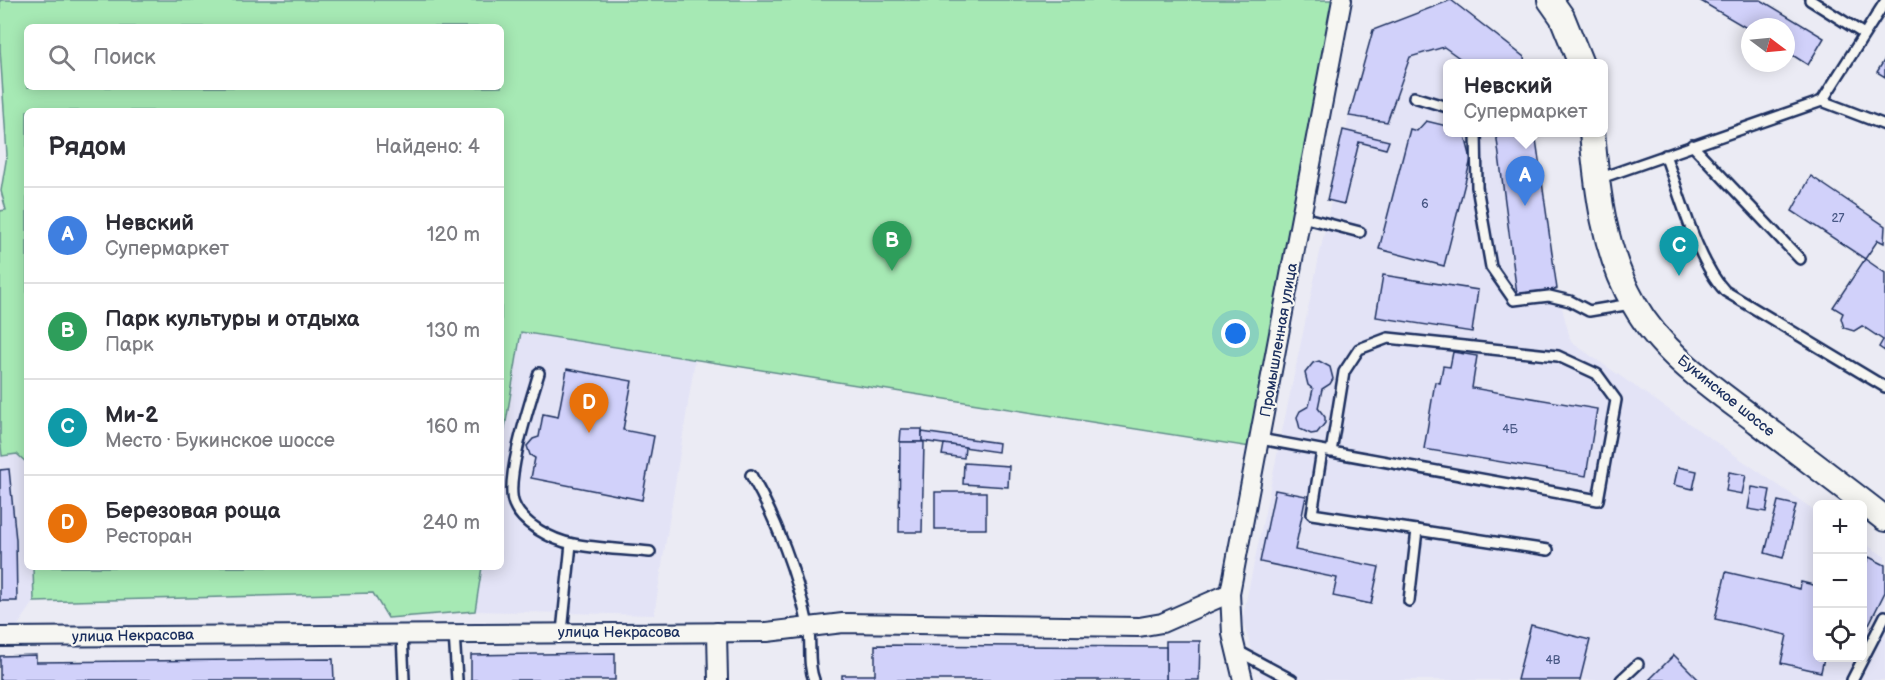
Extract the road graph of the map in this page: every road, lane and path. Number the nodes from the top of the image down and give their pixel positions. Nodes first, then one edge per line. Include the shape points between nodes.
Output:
1 (1342, 0) edge
2 (1550, 0) edge
3 (1810, 0) edge
4 (1885, 2) edge
5 (1864, 34) junction
6 (1579, 59) edge
7 (1414, 97) dead end
8 (1822, 101) junction
9 (1443, 106) edge
10 (1885, 125) edge
11 (1476, 137) edge
12 (1592, 137) edge
13 (1692, 145) junction
14 (1665, 155) junction
15 (1596, 180) junction
16 (1302, 217) junction
17 (1360, 232) dead end
18 (1800, 259) dead end
19 (1633, 303) junction
20 (539, 373) dead end
21 (1885, 387) edge
22 (1260, 440) junction
23 (1327, 451) junction
24 (751, 475) dead end
25 (1885, 519) edge
26 (1417, 530) junction
27 (571, 544) junction
28 (1548, 550) dead end
29 (651, 552) dead end
30 (1230, 592) junction
31 (1409, 601) dead end
32 (1885, 616) edge
33 (809, 627) junction
34 (562, 632) junction
35 (717, 632) junction
36 (454, 633) junction
37 (402, 634) junction
38 (0, 637) edge
39 (1236, 651) junction
40 (1638, 664) dead end
41 (1856, 679) edge
42 (404, 680) edge
43 (457, 680) edge
44 (718, 680) edge
45 (814, 680) edge
46 (1243, 680) edge
47 (1292, 680) edge
48 (1621, 680) edge

1 - 16 street, Промышленная улица
2 - 6 main road via 1562,17
3 - 5 lane
4 - 5 lane
5 - 8 lane
7 - 9 lane
8 - 10 lane
8 - 13 lane
11 - 19 lane via 1477,187 1491,267 1514,300 1549,296 1589,311
12 - 15 main road, Букинское шоссе
13 - 14 lane
13 - 18 lane
14 - 15 lane
14 - 21 lane via 1705,261 1725,291
15 - 19 main road, Букинское шоссе via 1604,223
16 - 17 lane
16 - 22 street, Промышленная улица
19 - 25 main road, Букинское шоссе via 1676,357
20 - 27 lane via 519,445 512,501 527,521
22 - 23 lane
22 - 30 street, Промышленная улица
23 - 23 lane via 1598,500 1616,400 1597,374 1558,356 1388,338 1359,349 1344,372
23 - 26 lane via 1312,514
24 - 33 lane via 788,561
26 - 28 lane
26 - 31 lane
27 - 29 lane
27 - 34 lane
30 - 33 street, улица Некрасова via 1162,623 1139,627 843,622
30 - 39 street, Промышленная улица
32 - 41 lane
33 - 35 street, улица Некрасова
33 - 45 lane
34 - 35 street, улица Некрасова
34 - 36 street, улица Некрасова
35 - 44 street
36 - 37 street, улица Некрасова
36 - 43 lane
37 - 38 street, улица Некрасова
37 - 42 lane
39 - 46 street, Промышленная улица
39 - 47 lane
40 - 48 lane

